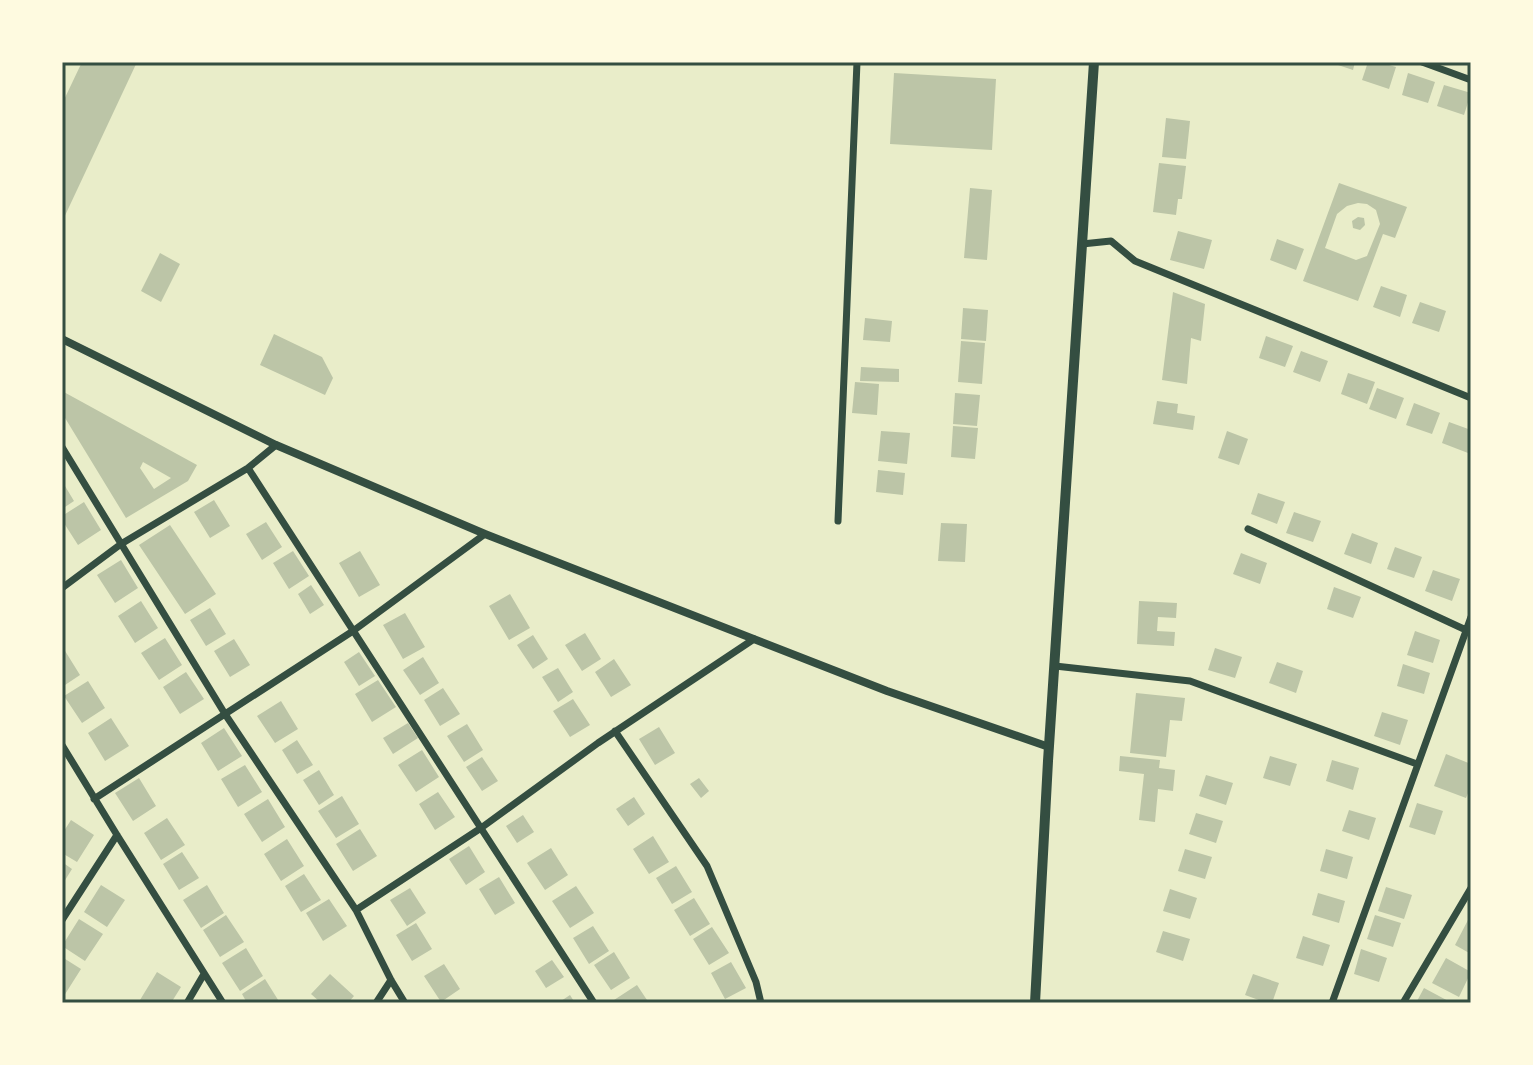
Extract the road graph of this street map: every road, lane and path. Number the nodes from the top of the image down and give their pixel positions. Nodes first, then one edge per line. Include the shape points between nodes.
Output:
1 (857, 62) edge
2 (1094, 62) edge
3 (1422, 62) edge
4 (1471, 80) edge
5 (1082, 244) junction
6 (62, 339) edge
7 (1471, 398) edge
8 (276, 445) junction
9 (62, 447) edge
10 (248, 468) junction
11 (838, 521) dead end
12 (1248, 529) dead end
13 (485, 534) junction
14 (121, 544) junction
15 (62, 588) edge
16 (1471, 617) edge
17 (1466, 630) junction
18 (353, 631) junction
19 (754, 639) junction
20 (1055, 666) junction
21 (225, 714) junction
22 (615, 731) junction
23 (62, 745) edge
24 (1049, 747) junction
25 (1417, 764) junction
26 (94, 799) junction
27 (481, 828) junction
28 (117, 835) junction
29 (1471, 888) edge
30 (356, 910) junction
31 (62, 920) edge
32 (204, 974) junction
33 (391, 980) junction
34 (187, 1003) edge
35 (223, 1003) edge
36 (376, 1003) edge
37 (405, 1003) edge
38 (594, 1003) edge
39 (761, 1003) edge
40 (1035, 1003) edge
41 (1332, 1003) edge
42 (1403, 1003) edge

1 - 11 street
2 - 5 main road
3 - 4 street
5 - 7 street via 1111,241 1135,261
5 - 20 main road
6 - 8 street
8 - 10 street
8 - 13 street
9 - 14 street
10 - 14 street
10 - 18 street
12 - 17 street
13 - 18 street
13 - 19 street
14 - 15 street
14 - 21 street
16 - 17 street
17 - 25 street
18 - 21 street
18 - 27 street
19 - 22 street
19 - 24 street
20 - 24 main road
20 - 25 street via 1190,681
21 - 26 street
21 - 30 street
22 - 27 street
22 - 39 street via 707,866
23 - 26 street
24 - 40 main road
25 - 41 street
26 - 28 street
27 - 30 street
27 - 38 street
28 - 31 street
28 - 32 street
29 - 42 street
30 - 33 street
32 - 34 street
32 - 35 street
33 - 36 street
33 - 37 street

